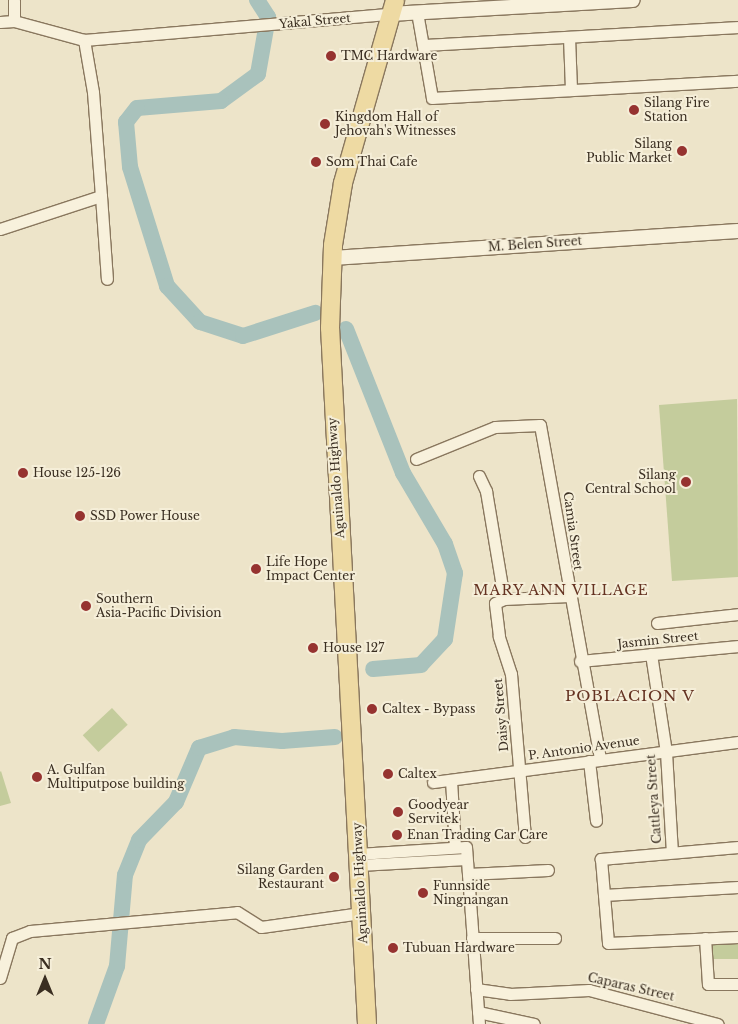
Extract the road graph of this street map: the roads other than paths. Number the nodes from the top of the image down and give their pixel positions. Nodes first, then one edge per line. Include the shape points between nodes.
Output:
1 (14, 0) edge
2 (633, 0) edge
3 (393, 7) edge
4 (417, 12) junction
5 (14, 21) junction
6 (0, 22) edge
7 (738, 27) edge
8 (568, 37) junction
9 (84, 40) junction
10 (425, 45) junction
11 (738, 81) edge
12 (571, 90) junction
13 (101, 196) junction
14 (0, 229) edge
15 (738, 231) edge
16 (332, 258) junction
17 (106, 279) dead end
18 (416, 459) dead end
19 (479, 476) dead end
20 (569, 596) junction
21 (504, 599) junction
22 (738, 614) edge
23 (657, 623) dead end
24 (738, 646) edge
25 (651, 654) junction
26 (580, 661) junction
27 (738, 742) edge
28 (666, 752) junction
29 (595, 761) junction
30 (519, 771) junction
31 (451, 780) junction
32 (433, 782) dead end
33 (596, 821) dead end
34 (525, 838) dead end
35 (738, 846) edge
36 (455, 847) junction
37 (672, 852) junction
38 (359, 859) junction
39 (466, 859) junction
40 (548, 870) dead end
41 (468, 874) junction
42 (738, 886) edge
43 (604, 895) junction
44 (361, 913) junction
45 (738, 937) edge
46 (472, 938) junction
47 (556, 938) dead end
48 (705, 938) junction
49 (0, 978) edge
50 (738, 984) edge
51 (476, 989) junction
52 (478, 1012) junction
53 (367, 1024) edge
54 (479, 1024) edge
55 (534, 1024) edge
56 (718, 1024) edge

1 - 5 street
2 - 4 street, Yakal Street
3 - 4 street, Yakal Street
3 - 9 street, Yakal Street via 300,23
3 - 16 main road, Aguinaldo Highway via 352,140
4 - 10 street
5 - 6 street, Yakal Street
5 - 9 street, Yakal Street
7 - 8 street
8 - 10 street
8 - 12 street
9 - 13 street via 94,92
10 - 12 street via 432,98
11 - 12 street
13 - 14 street
13 - 17 street
15 - 16 street, M. Belen Street
16 - 38 main road, Aguinaldo Highway via 332,402
18 - 20 street, Camia Street via 495,427 540,425
19 - 21 street via 486,491
20 - 21 street
20 - 26 street, Camia Street
21 - 30 street, Daisy Street via 496,603 495,614 511,674
22 - 23 street
24 - 25 street, Jasmin Street
25 - 26 street, Jasmin Street
25 - 28 street, Cattleya Street
26 - 29 street, Camia Street
27 - 28 street, P. Antonio Avenue
28 - 29 street, P. Antonio Avenue
28 - 37 street, Cattleya Street
29 - 30 street, P. Antonio Avenue
29 - 33 street, Camia Street
30 - 31 street, P. Antonio Avenue
30 - 34 street, Daisy Street
31 - 32 street, P. Antonio Avenue
31 - 36 street
35 - 37 street
36 - 38 street
36 - 39 street via 466,847
37 - 43 street via 600,859
38 - 39 street
38 - 44 main road, Aguinaldo Highway
39 - 41 street
40 - 41 street
41 - 46 street
42 - 43 street
43 - 48 street via 608,943
44 - 49 street via 261,927 236,912 30,931 12,938
44 - 53 main road, Aguinaldo Highway
45 - 48 street
46 - 47 street
46 - 51 street
48 - 50 street via 708,984
51 - 52 street
51 - 56 street, Caparas Street via 510,994 589,990
52 - 54 street
52 - 55 street

